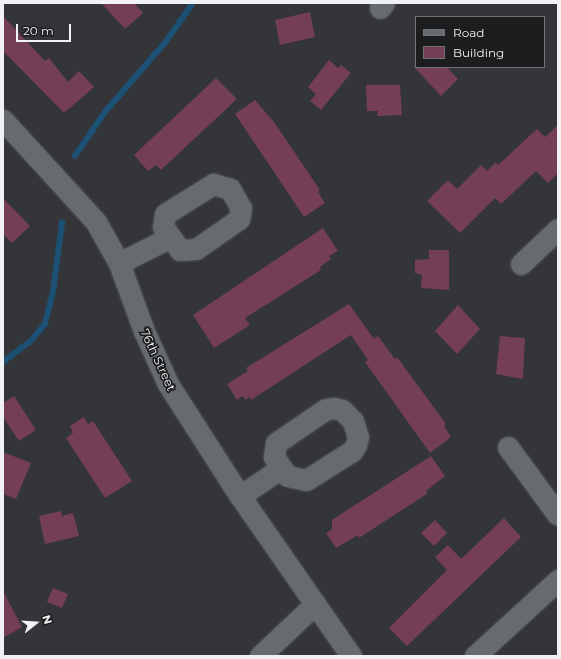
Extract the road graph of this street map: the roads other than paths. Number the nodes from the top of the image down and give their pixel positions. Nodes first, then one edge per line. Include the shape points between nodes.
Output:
1 (3, 120) edge
2 (558, 229) edge
3 (169, 238) dead end
4 (119, 263) junction
5 (521, 264) dead end
6 (508, 447) dead end
7 (281, 468) dead end
8 (240, 496) junction
9 (558, 515) edge
10 (558, 580) edge
11 (315, 604) junction
12 (260, 656) edge
13 (351, 656) edge
14 (475, 656) edge

1 - 4 street, 76th Street via 82,204
2 - 5 street
3 - 4 street
4 - 8 street, 76th Street via 144,331 168,384
6 - 9 street
7 - 8 street
8 - 11 street, 76th Street
10 - 14 street
11 - 12 street
11 - 13 street, 76th Street

